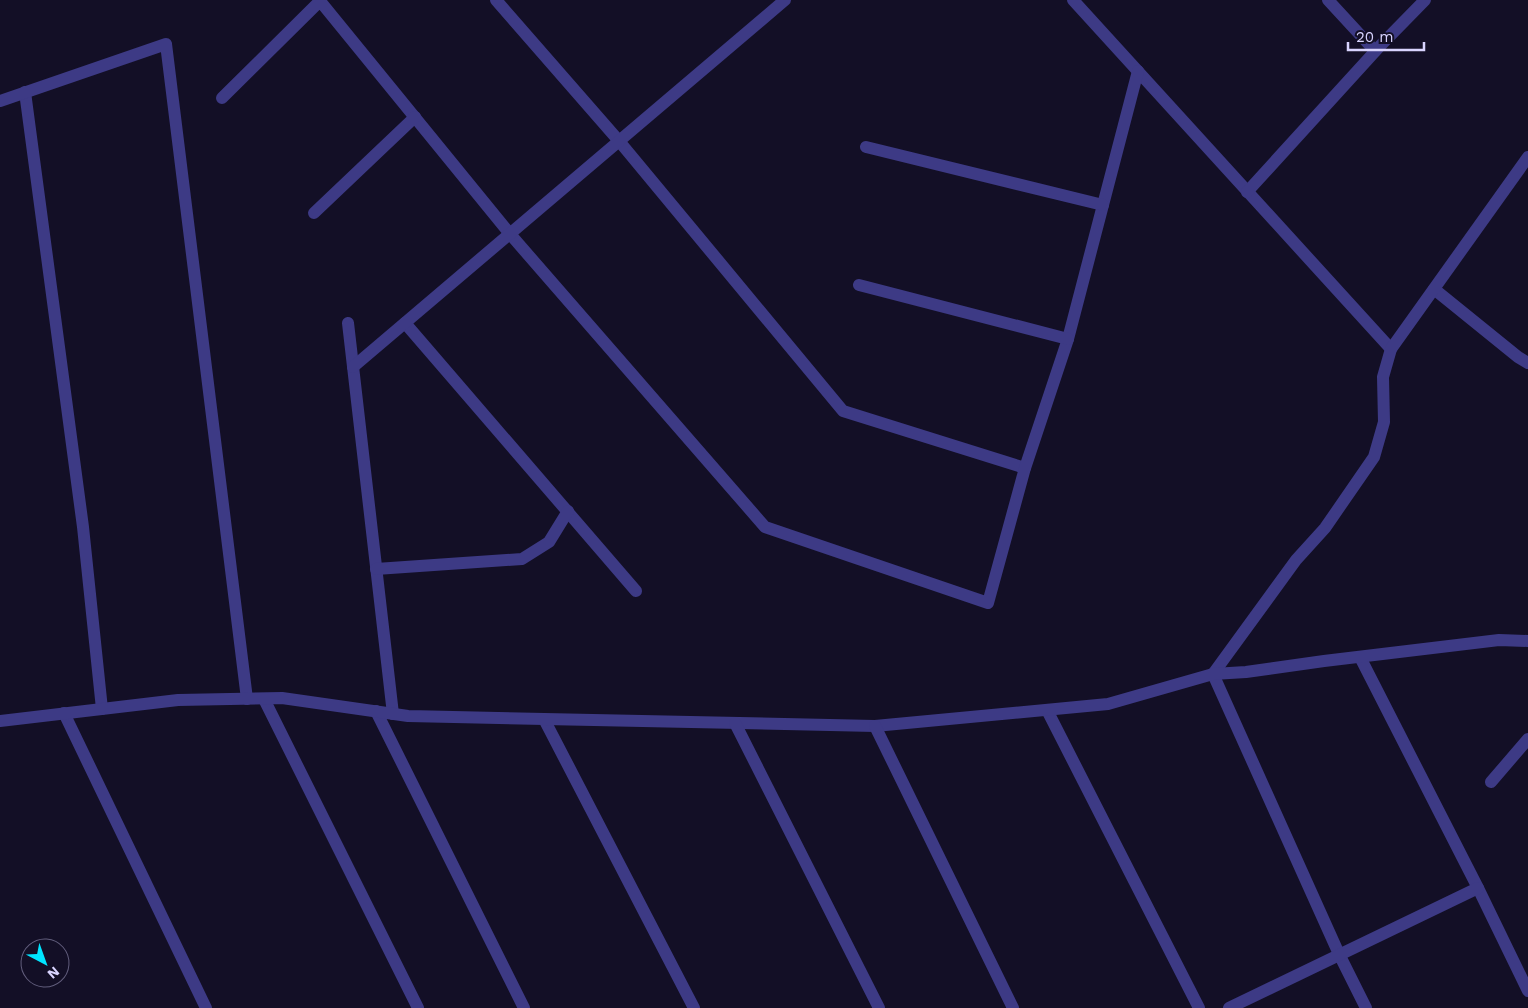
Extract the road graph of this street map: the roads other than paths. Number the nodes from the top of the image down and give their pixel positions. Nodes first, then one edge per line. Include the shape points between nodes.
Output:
1 (496, 0) edge
2 (785, 0) edge
3 (1073, 0) edge
4 (1328, 0) edge
5 (1425, 0) edge
6 (1375, 51) junction
7 (1138, 71) junction
8 (25, 92) junction
9 (222, 98) dead end
10 (0, 101) edge
11 (415, 117) junction
12 (620, 141) junction
13 (866, 147) dead end
14 (1528, 157) edge
15 (1247, 192) junction
16 (1103, 205) junction
17 (314, 212) dead end
18 (510, 234) junction
19 (859, 285) dead end
20 (1434, 289) junction
21 (348, 323) dead end
22 (405, 323) junction
23 (1068, 339) junction
24 (1391, 349) junction
25 (1528, 363) edge
26 (353, 367) junction
27 (1025, 468) junction
28 (568, 511) junction
29 (376, 569) junction
30 (636, 590) dead end
31 (1528, 641) edge
32 (1360, 656) junction
33 (1213, 674) junction
34 (247, 699) junction
35 (264, 699) junction
36 (102, 709) junction
37 (1047, 710) junction
38 (376, 711) junction
39 (64, 713) junction
40 (393, 714) junction
41 (544, 719) junction
42 (0, 721) edge
43 (735, 723) junction
44 (876, 726) junction
45 (1528, 739) edge
46 (1491, 782) dead end
47 (1478, 888) junction
48 (1339, 954) junction
49 (1528, 991) edge
50 (206, 1008) edge
51 (418, 1008) edge
52 (524, 1008) edge
53 (694, 1008) edge
54 (879, 1008) edge
55 (1013, 1008) edge
56 (1199, 1008) edge
57 (1229, 1008) edge
58 (1366, 1008) edge

1 - 12 street
2 - 12 street
3 - 7 street
4 - 6 street
5 - 6 street
6 - 15 street
7 - 15 street
7 - 16 street
8 - 10 street
8 - 34 street via 166,44
8 - 36 street via 83,528
9 - 11 street via 320,1
11 - 17 street
11 - 18 street
12 - 18 street
12 - 27 street via 843,411
13 - 16 street
14 - 20 street
15 - 24 street
16 - 23 street
18 - 22 street
18 - 27 street via 765,527 988,603
19 - 23 street
20 - 24 street
20 - 25 street
21 - 26 street
22 - 26 street
22 - 28 street
23 - 27 street
24 - 33 street via 1383,377 1384,422 1374,457 1325,528 1296,560
26 - 29 street
28 - 29 street via 549,542 522,559
28 - 30 street
29 - 40 street
31 - 32 street via 1499,640
32 - 33 street
32 - 47 street
33 - 37 street via 1108,704
33 - 48 street
34 - 35 street
34 - 36 street via 178,700
35 - 38 street via 282,698
35 - 51 street
36 - 39 street
37 - 44 street
37 - 56 street
38 - 40 street
38 - 52 street
39 - 42 street
39 - 50 street
40 - 41 street
41 - 43 street
41 - 53 street
43 - 44 street
43 - 54 street
44 - 55 street
45 - 46 street
47 - 48 street
47 - 49 street
48 - 57 street
48 - 58 street

